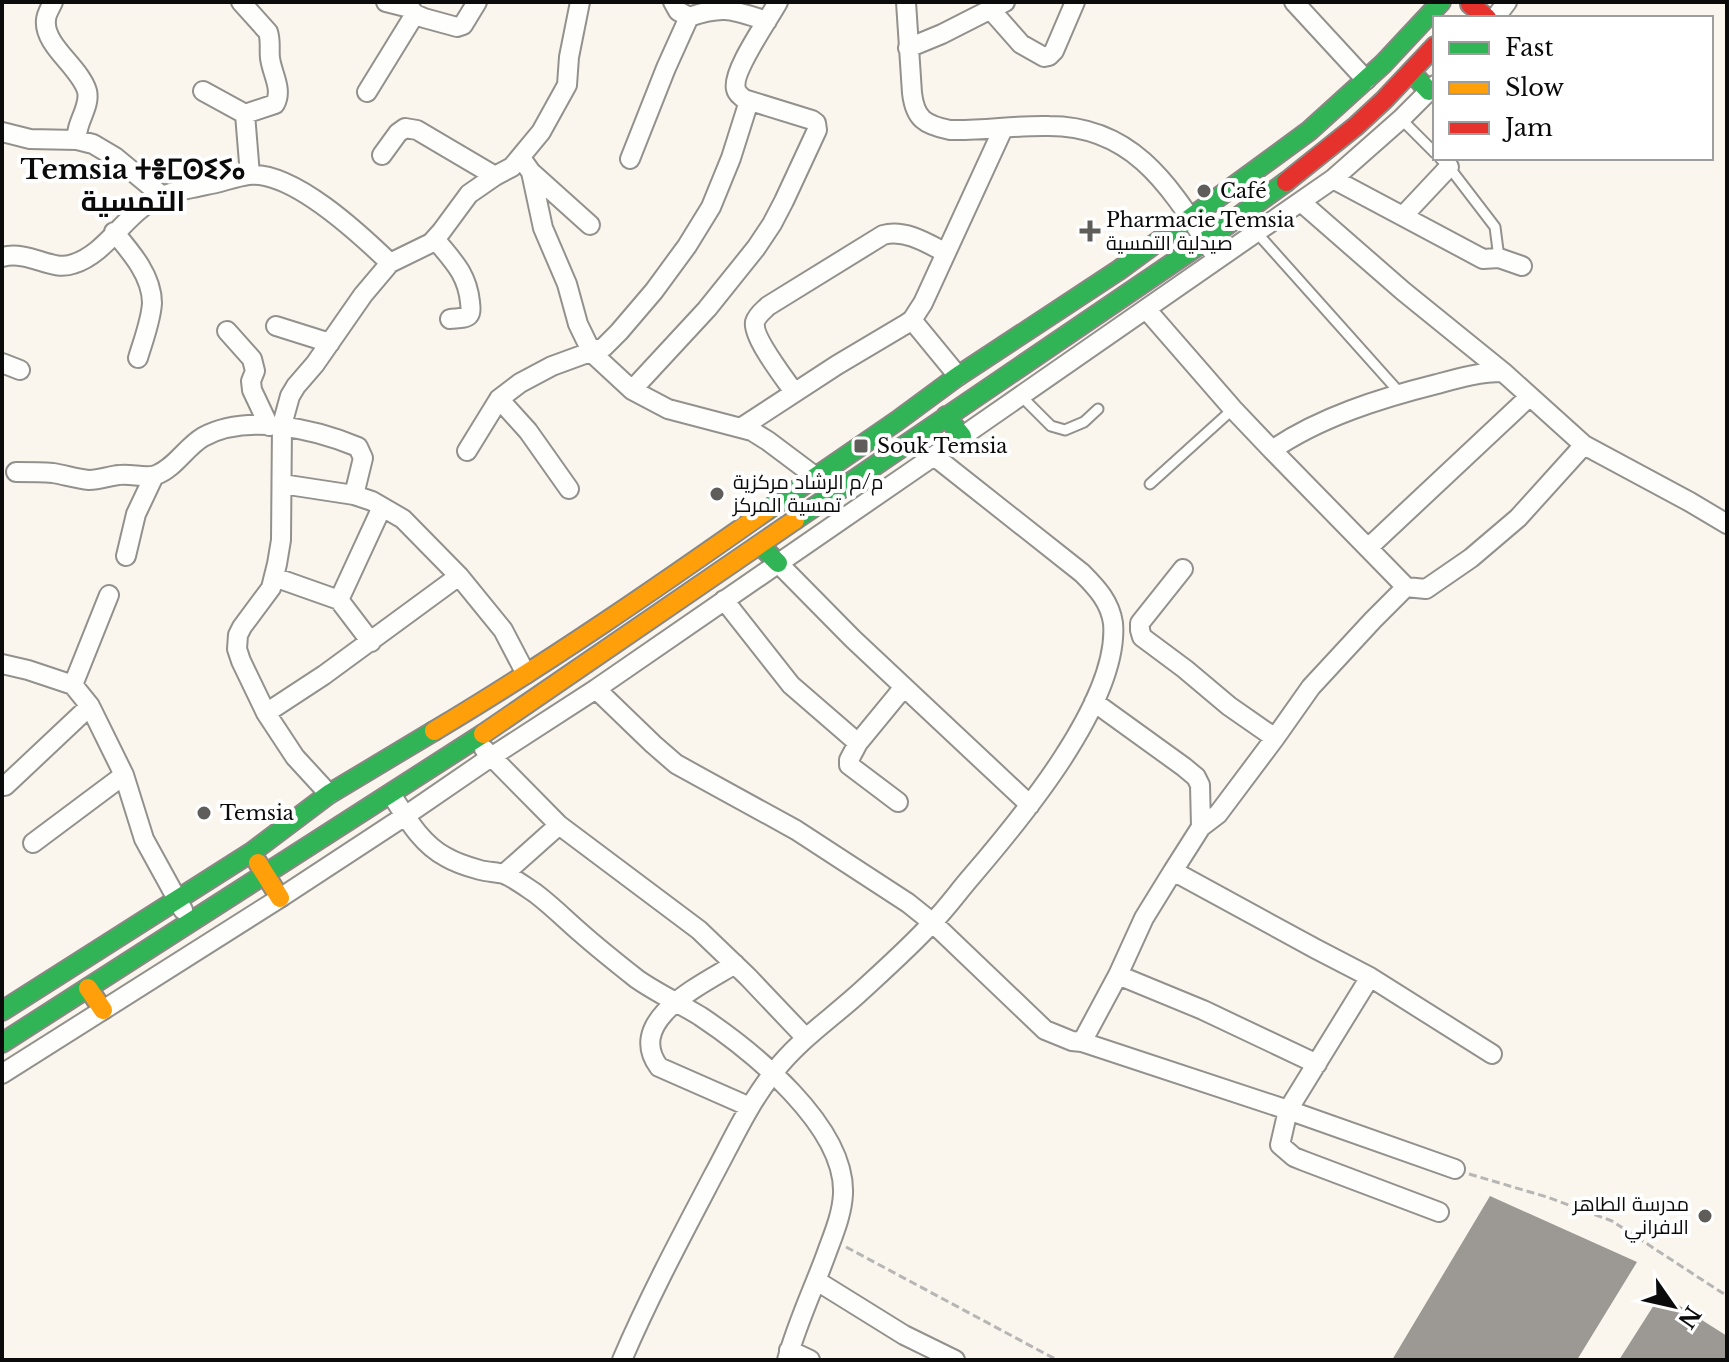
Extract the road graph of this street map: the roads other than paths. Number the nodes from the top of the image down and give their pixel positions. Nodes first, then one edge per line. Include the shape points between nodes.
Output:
1 (53, 2) edge
2 (241, 2) edge
3 (386, 2) edge
4 (477, 2) edge
5 (580, 2) edge
6 (673, 2) edge
7 (778, 2) edge
8 (906, 2) edge
9 (1075, 2) edge
10 (1294, 2) edge
11 (1441, 2) edge
12 (411, 8) edge
13 (986, 8) edge
14 (689, 17) junction
15 (767, 21) junction
16 (908, 48) junction
17 (1433, 48) edge
18 (1383, 64) junction
19 (1406, 77) junction
20 (1366, 80) junction
21 (1432, 88) edge
22 (203, 91) dead end
23 (367, 92) dead end
24 (749, 101) junction
25 (245, 114) junction
26 (1401, 119) junction
27 (1003, 129) junction
28 (2, 132) edge
29 (77, 140) junction
30 (1433, 151) edge
31 (382, 155) dead end
32 (630, 159) dead end
33 (1444, 162) edge
34 (526, 165) junction
35 (250, 175) junction
36 (495, 176) junction
37 (1333, 179) junction
38 (161, 195) junction
39 (1301, 202) junction
40 (1403, 216) junction
41 (1190, 218) junction
42 (590, 225) dead end
43 (114, 232) junction
44 (1257, 233) junction
45 (435, 239) junction
46 (1205, 241) junction
47 (946, 253) junction
48 (2, 257) edge
49 (1499, 258) junction
50 (1217, 260) junction
51 (390, 263) junction
52 (1522, 266) dead end
53 (1132, 292) junction
54 (1146, 309) junction
55 (450, 319) dead end
56 (912, 320) junction
57 (276, 326) dead end
58 (227, 331) dead end
59 (330, 343) junction
60 (592, 353) junction
61 (138, 358) dead end
62 (2, 363) edge
63 (20, 370) dead end
64 (1503, 372) junction
65 (958, 376) junction
66 (632, 390) junction
67 (794, 392) junction
68 (1400, 393) junction
69 (1021, 396) junction
70 (1529, 397) junction
71 (499, 399) junction
72 (1098, 409) dead end
73 (1233, 409) junction
74 (946, 416) junction
75 (275, 426) junction
76 (742, 427) junction
77 (962, 436) junction
78 (1584, 445) junction
79 (1272, 450) junction
80 (467, 451) dead end
81 (934, 456) junction
82 (16, 472) dead end
83 (154, 476) junction
84 (815, 476) junction
85 (282, 484) junction
86 (1150, 484) dead end
87 (569, 489) dead end
88 (836, 492) junction
89 (354, 495) junction
90 (382, 507) junction
91 (1727, 524) edge
92 (760, 545) junction
93 (1368, 548) junction
94 (126, 556) dead end
95 (778, 563) junction
96 (1183, 569) dead end
97 (459, 576) junction
98 (274, 577) junction
99 (1406, 587) junction
100 (109, 595) dead end
101 (339, 600) junction
102 (724, 600) junction
103 (371, 642) junction
104 (2, 664) edge
105 (526, 674) junction
106 (73, 685) junction
107 (904, 687) junction
108 (596, 689) junction
109 (483, 702) junction
110 (1094, 702) junction
111 (90, 706) junction
112 (266, 713) junction
113 (498, 724) junction
114 (1275, 738) junction
115 (475, 740) junction
116 (858, 743) junction
117 (491, 757) junction
118 (124, 775) junction
119 (5, 786) dead end
120 (329, 794) junction
121 (391, 794) junction
122 (898, 802) dead end
123 (1030, 805) junction
124 (405, 816) junction
125 (559, 825) junction
126 (1201, 827) junction
127 (33, 843) dead end
128 (252, 852) junction
129 (1173, 871) junction
130 (504, 874) junction
131 (266, 875) junction
132 (280, 898) junction
133 (177, 900) junction
134 (190, 923) junction
135 (933, 923) junction
136 (735, 964) junction
137 (1118, 975) junction
138 (1370, 977) junction
139 (88, 988) junction
140 (675, 1001) junction
141 (103, 1010) junction
142 (2, 1011) edge
143 (805, 1037) junction
144 (1082, 1042) junction
145 (2, 1043) edge
146 (1492, 1054) dead end
147 (1317, 1064) junction
148 (773, 1072) junction
149 (2, 1074) edge
150 (750, 1107) junction
151 (1288, 1110) junction
152 (1455, 1169) road end
153 (1439, 1212) dead end
154 (817, 1281) junction
155 (788, 1355) edge
156 (622, 1360) edge
157 (810, 1360) edge
158 (955, 1360) edge

1 - 29 street via 46,20 48,36 79,75 88,98
2 - 25 street via 268,32 279,94 275,104
3 - 12 street
4 - 12 street via 457,27
5 - 34 street via 567,85
6 - 14 street
7 - 15 street
8 - 16 street
9 - 13 street via 1054,51 1044,57 1021,44
10 - 20 street
11 - 18 main road
12 - 23 street
13 - 16 street
14 - 15 street via 723,9
14 - 32 street
15 - 24 street via 735,81 737,92
16 - 27 street via 913,103 920,118 950,130
17 - 19 main road
18 - 19 main road
18 - 20 main road
19 - 21 main road
19 - 46 main road via 1323,153
20 - 41 main road via 1309,131
21 - 26 street
22 - 25 street
24 - 60 street via 731,158 699,228 619,332
24 - 66 street via 812,120 817,130 756,248
25 - 35 street
26 - 30 lane
26 - 37 street
27 - 41 street via 1062,126 1098,133 1151,167
27 - 47 street
28 - 29 street
29 - 38 street via 115,157
31 - 36 street via 398,133 417,130
33 - 40 street
33 - 49 lane via 1495,227
34 - 36 street
34 - 42 street
34 - 60 street via 543,228
35 - 38 street
35 - 51 street via 303,192
36 - 45 street via 469,194
37 - 39 street
37 - 40 street
38 - 43 street
39 - 44 street
39 - 64 street
40 - 49 street via 1483,259
41 - 46 street
41 - 65 main road
43 - 48 street via 71,265 20,255
43 - 61 street via 150,289 151,314
44 - 50 street
44 - 68 lane
45 - 51 street
45 - 55 street via 460,269 469,292 469,315
46 - 50 street
46 - 53 main road
47 - 56 street
47 - 67 street via 891,232 768,306 755,329
49 - 52 street
50 - 54 street
51 - 59 street
53 - 54 main road
53 - 74 main road
54 - 69 street
54 - 73 street
56 - 65 street
56 - 67 street
57 - 59 street
58 - 75 street via 252,359 252,390
59 - 75 street via 290,396
60 - 66 street
60 - 71 street via 552,366
62 - 63 street
64 - 68 street
64 - 70 street
65 - 84 main road
66 - 76 street via 668,409
67 - 76 street
68 - 79 street via 1306,430
69 - 72 lane via 1051,426 1065,430
69 - 77 street
70 - 78 street
70 - 93 street
71 - 80 street
71 - 87 street
73 - 79 street
73 - 86 lane
74 - 77 main road
74 - 88 main road
75 - 83 street via 234,427 202,438
75 - 85 street
75 - 89 street via 316,432 358,447 363,458
76 - 84 street
77 - 81 street
78 - 91 street
78 - 99 street via 1518,518 1471,558 1426,589
79 - 93 street
81 - 95 street
81 - 110 street via 1082,573 1108,604 1112,644
82 - 83 street via 87,480
83 - 94 street via 136,514
84 - 88 street
84 - 105 main road
85 - 89 street
85 - 98 street
88 - 92 main road
89 - 90 street
90 - 97 street via 403,519
90 - 101 street
92 - 95 main road
92 - 113 main road
93 - 99 street
95 - 102 street
95 - 107 street
96 - 114 street via 1140,623 1142,637
97 - 103 street
97 - 105 street via 503,630
98 - 101 street
98 - 112 street via 242,627 237,649
99 - 114 street via 1311,687
100 - 106 street
101 - 103 street
102 - 108 street
102 - 116 street via 791,685
103 - 112 street
104 - 106 street
105 - 109 main road
106 - 111 street
107 - 116 street
107 - 123 street
108 - 117 street
108 - 135 street via 676,764 796,830
109 - 113 main road
109 - 120 main road
110 - 123 street
110 - 126 street via 1196,777
111 - 118 street
111 - 119 street
112 - 120 street via 295,757
113 - 115 main road
114 - 126 street via 1218,814
115 - 117 street
115 - 121 main road
116 - 122 street via 849,765
117 - 124 street
117 - 125 street
118 - 127 street
118 - 133 street via 144,839
120 - 128 main road
121 - 124 street
121 - 131 main road
123 - 135 street
124 - 130 street via 446,858
124 - 132 street
125 - 130 street
125 - 136 street via 699,930
126 - 129 street
128 - 131 main road
128 - 133 main road
129 - 137 street
129 - 138 street
130 - 140 street via 638,979
131 - 132 main road
131 - 134 main road
132 - 141 street
133 - 134 street
133 - 142 main road
134 - 139 main road
135 - 143 street
135 - 144 street via 1045,1030
136 - 140 street
136 - 143 street
137 - 144 street
137 - 147 street
138 - 146 street
138 - 147 street
139 - 141 main road
139 - 145 main road
140 - 148 street
140 - 150 street via 653,1028 650,1045 659,1067
141 - 149 street
143 - 148 street
144 - 151 street
147 - 151 street
148 - 150 street
148 - 154 street via 817,1122 842,1175 842,1212
150 - 156 street
151 - 152 street
151 - 153 street via 1280,1145 1290,1155
154 - 155 street
154 - 158 street
155 - 157 street

